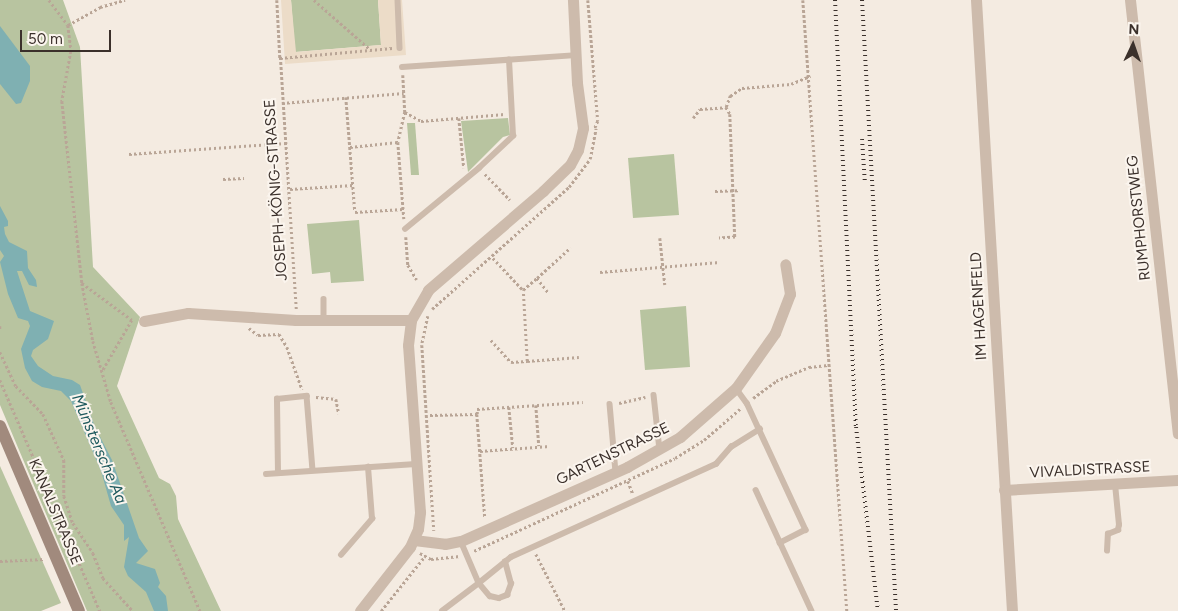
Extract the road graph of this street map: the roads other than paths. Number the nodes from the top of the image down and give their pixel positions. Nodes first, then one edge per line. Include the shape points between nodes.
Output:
1 (398, 0) edge
2 (573, 0) edge
3 (976, 0) edge
4 (1130, 0) edge
5 (400, 48) road end
6 (576, 55) junction
7 (509, 60) junction
8 (402, 67) road end
9 (405, 228) road end
10 (784, 264) dead end
11 (324, 299) dead end
12 (411, 320) junction
13 (144, 321) dead end
14 (324, 321) junction
15 (736, 388) junction
16 (654, 395) road end
17 (610, 404) road end
18 (0, 426) edge
19 (760, 429) junction
20 (1178, 433) edge
21 (660, 450) junction
22 (416, 464) junction
23 (368, 467) junction
24 (313, 470) junction
25 (616, 472) junction
26 (278, 473) junction
27 (266, 474) dead end
28 (1178, 480) edge
29 (1116, 484) junction
30 (756, 490) dead end
31 (1004, 490) junction
32 (414, 540) junction
33 (461, 541) junction
34 (780, 543) junction
35 (1107, 551) dead end
36 (341, 555) dead end
37 (505, 562) junction
38 (479, 583) junction
39 (79, 611) edge
40 (360, 611) edge
41 (442, 611) edge
42 (812, 611) edge
43 (1012, 611) edge

1 - 5 lane
2 - 6 street
3 - 31 street, IM HAGENFELD
4 - 20 street, RUMPHORSTWEG
6 - 7 lane
6 - 12 street via 583,128 578,150 570,165 428,290
7 - 8 lane
7 - 9 lane via 513,136
10 - 15 street, GARTENSTRASSE via 791,290 784,312 775,333
11 - 14 lane
12 - 14 street
12 - 22 street via 408,346
13 - 14 street via 188,313
15 - 19 lane
15 - 21 street, GARTENSTRASSE via 699,423
16 - 21 lane
17 - 25 lane
18 - 39 main road, KANALSTRASSE
19 - 34 lane via 806,530
19 - 37 lane via 731,447 716,464
21 - 25 street, GARTENSTRASSE
22 - 23 lane
22 - 32 street via 420,512
23 - 24 lane
23 - 36 lane via 372,519
24 - 26 lane
24 - 26 lane via 307,396 276,399
25 - 33 street, GARTENSTRASSE
26 - 27 lane
28 - 29 street, VIVALDISTRASSE
29 - 31 street, VIVALDISTRASSE
29 - 35 lane via 1119,525 1118,530 1108,534
30 - 34 lane
31 - 43 street, IM HAGENFELD
32 - 33 street, GARTENSTRASSE via 445,544
32 - 40 street
33 - 38 lane
34 - 42 lane
37 - 38 lane
37 - 38 lane via 510,584 507,595 499,598 490,596
38 - 41 lane

